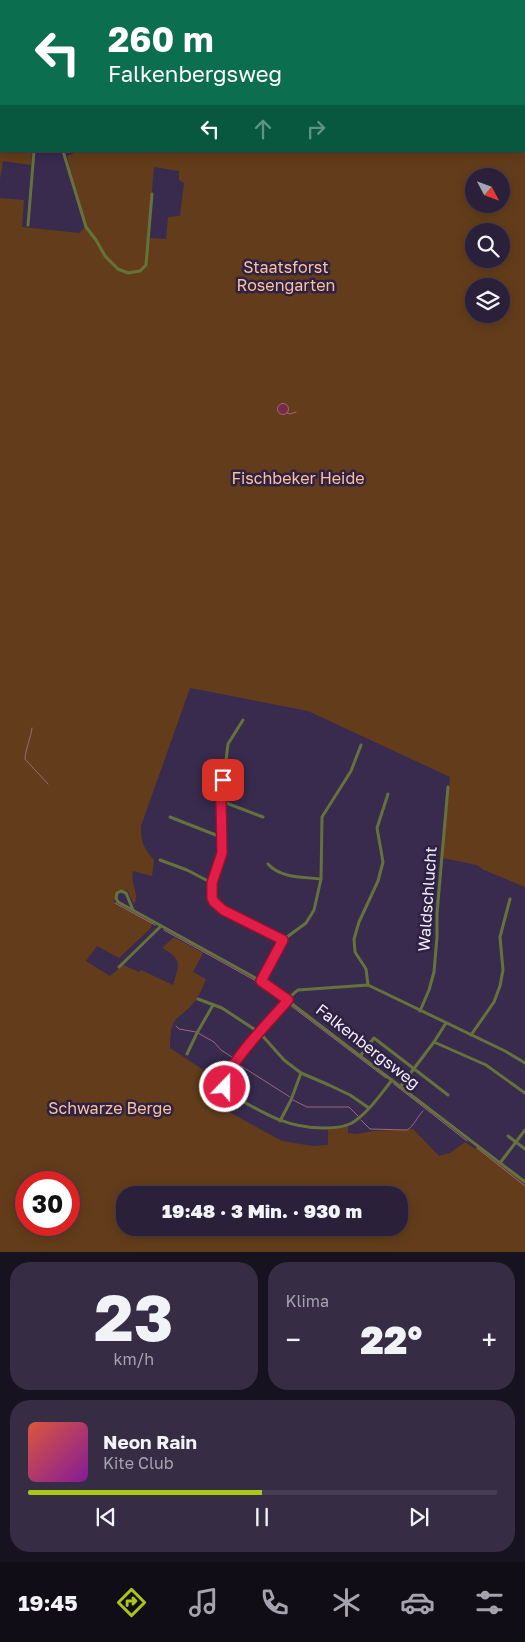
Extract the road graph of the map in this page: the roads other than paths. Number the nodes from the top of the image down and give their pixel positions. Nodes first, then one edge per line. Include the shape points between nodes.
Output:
1 (34, 152) edge
2 (63, 152) edge
3 (152, 194) dead end
4 (28, 225) dead end
5 (243, 720) dead end
6 (360, 745) dead end
7 (448, 787) dead end
8 (388, 794) dead end
9 (221, 801) junction
10 (170, 817) dead end
11 (263, 817) dead end
12 (221, 837) junction
13 (160, 860) dead end
14 (268, 864) dead end
15 (321, 879) junction
16 (212, 883) junction
17 (510, 898) dead end
18 (133, 910) junction
19 (161, 926) junction
20 (283, 940) junction
21 (119, 967) dead end
22 (261, 981) junction
23 (368, 985) junction
24 (198, 999) dead end
25 (288, 1000) junction
26 (213, 1004) junction
27 (420, 1011) junction
28 (446, 1023) junction
29 (260, 1033) junction
30 (471, 1035) junction
31 (434, 1042) junction
32 (187, 1054) dead end
33 (361, 1056) junction
34 (525, 1063) edge
35 (414, 1069) junction
36 (301, 1072) junction
37 (392, 1080) junction
38 (400, 1087) junction
39 (525, 1093) edge
40 (448, 1095) dead end
41 (369, 1108) junction
42 (280, 1121) junction
43 (525, 1130) edge
44 (508, 1136) dead end
45 (516, 1142) junction
46 (525, 1149) edge
47 (500, 1163) junction
48 (525, 1182) edge

1 - 4 street
2 - 3 street via 88,230 108,260 124,272 137,272 146,264
5 - 9 street via 228,744
6 - 15 street via 350,771 322,817
7 - 27 street, Waldschlucht via 434,972
8 - 23 street via 377,828 383,862 354,939 355,952 366,969
9 - 11 street
9 - 12 street
10 - 12 street
12 - 16 street via 222,853
13 - 16 street
14 - 15 street via 281,873
15 - 20 street via 318,899 306,923
16 - 20 street via 212,898 218,907
17 - 30 street via 500,936 503,970 500,986 494,1002
18 - 18 street, Falkenbergsweg via 126,893 117,893 117,902
18 - 19 street, Falkenbergsweg
19 - 21 street
19 - 22 street, Falkenbergsweg
20 - 22 street
22 - 25 street, Falkenbergsweg
23 - 25 street via 298,990
23 - 27 street
24 - 26 street
25 - 29 street
25 - 33 street, Falkenbergsweg
26 - 29 street
26 - 32 street
27 - 28 street
28 - 30 street
28 - 31 street
29 - 36 street via 284,1060
29 - 42 street via 235,1062 226,1080 226,1090
30 - 34 street
31 - 35 street
31 - 39 street via 486,1065
33 - 35 street via 374,1038
33 - 37 street, Falkenbergsweg
35 - 38 street
35 - 40 street
36 - 41 street
36 - 42 street
37 - 38 street, Falkenbergsweg
37 - 41 street
38 - 47 street, Falkenbergsweg
41 - 42 street via 341,1127 307,1127
43 - 45 street
44 - 45 street
45 - 46 street
45 - 47 street
47 - 48 street, Falkenbergsweg

